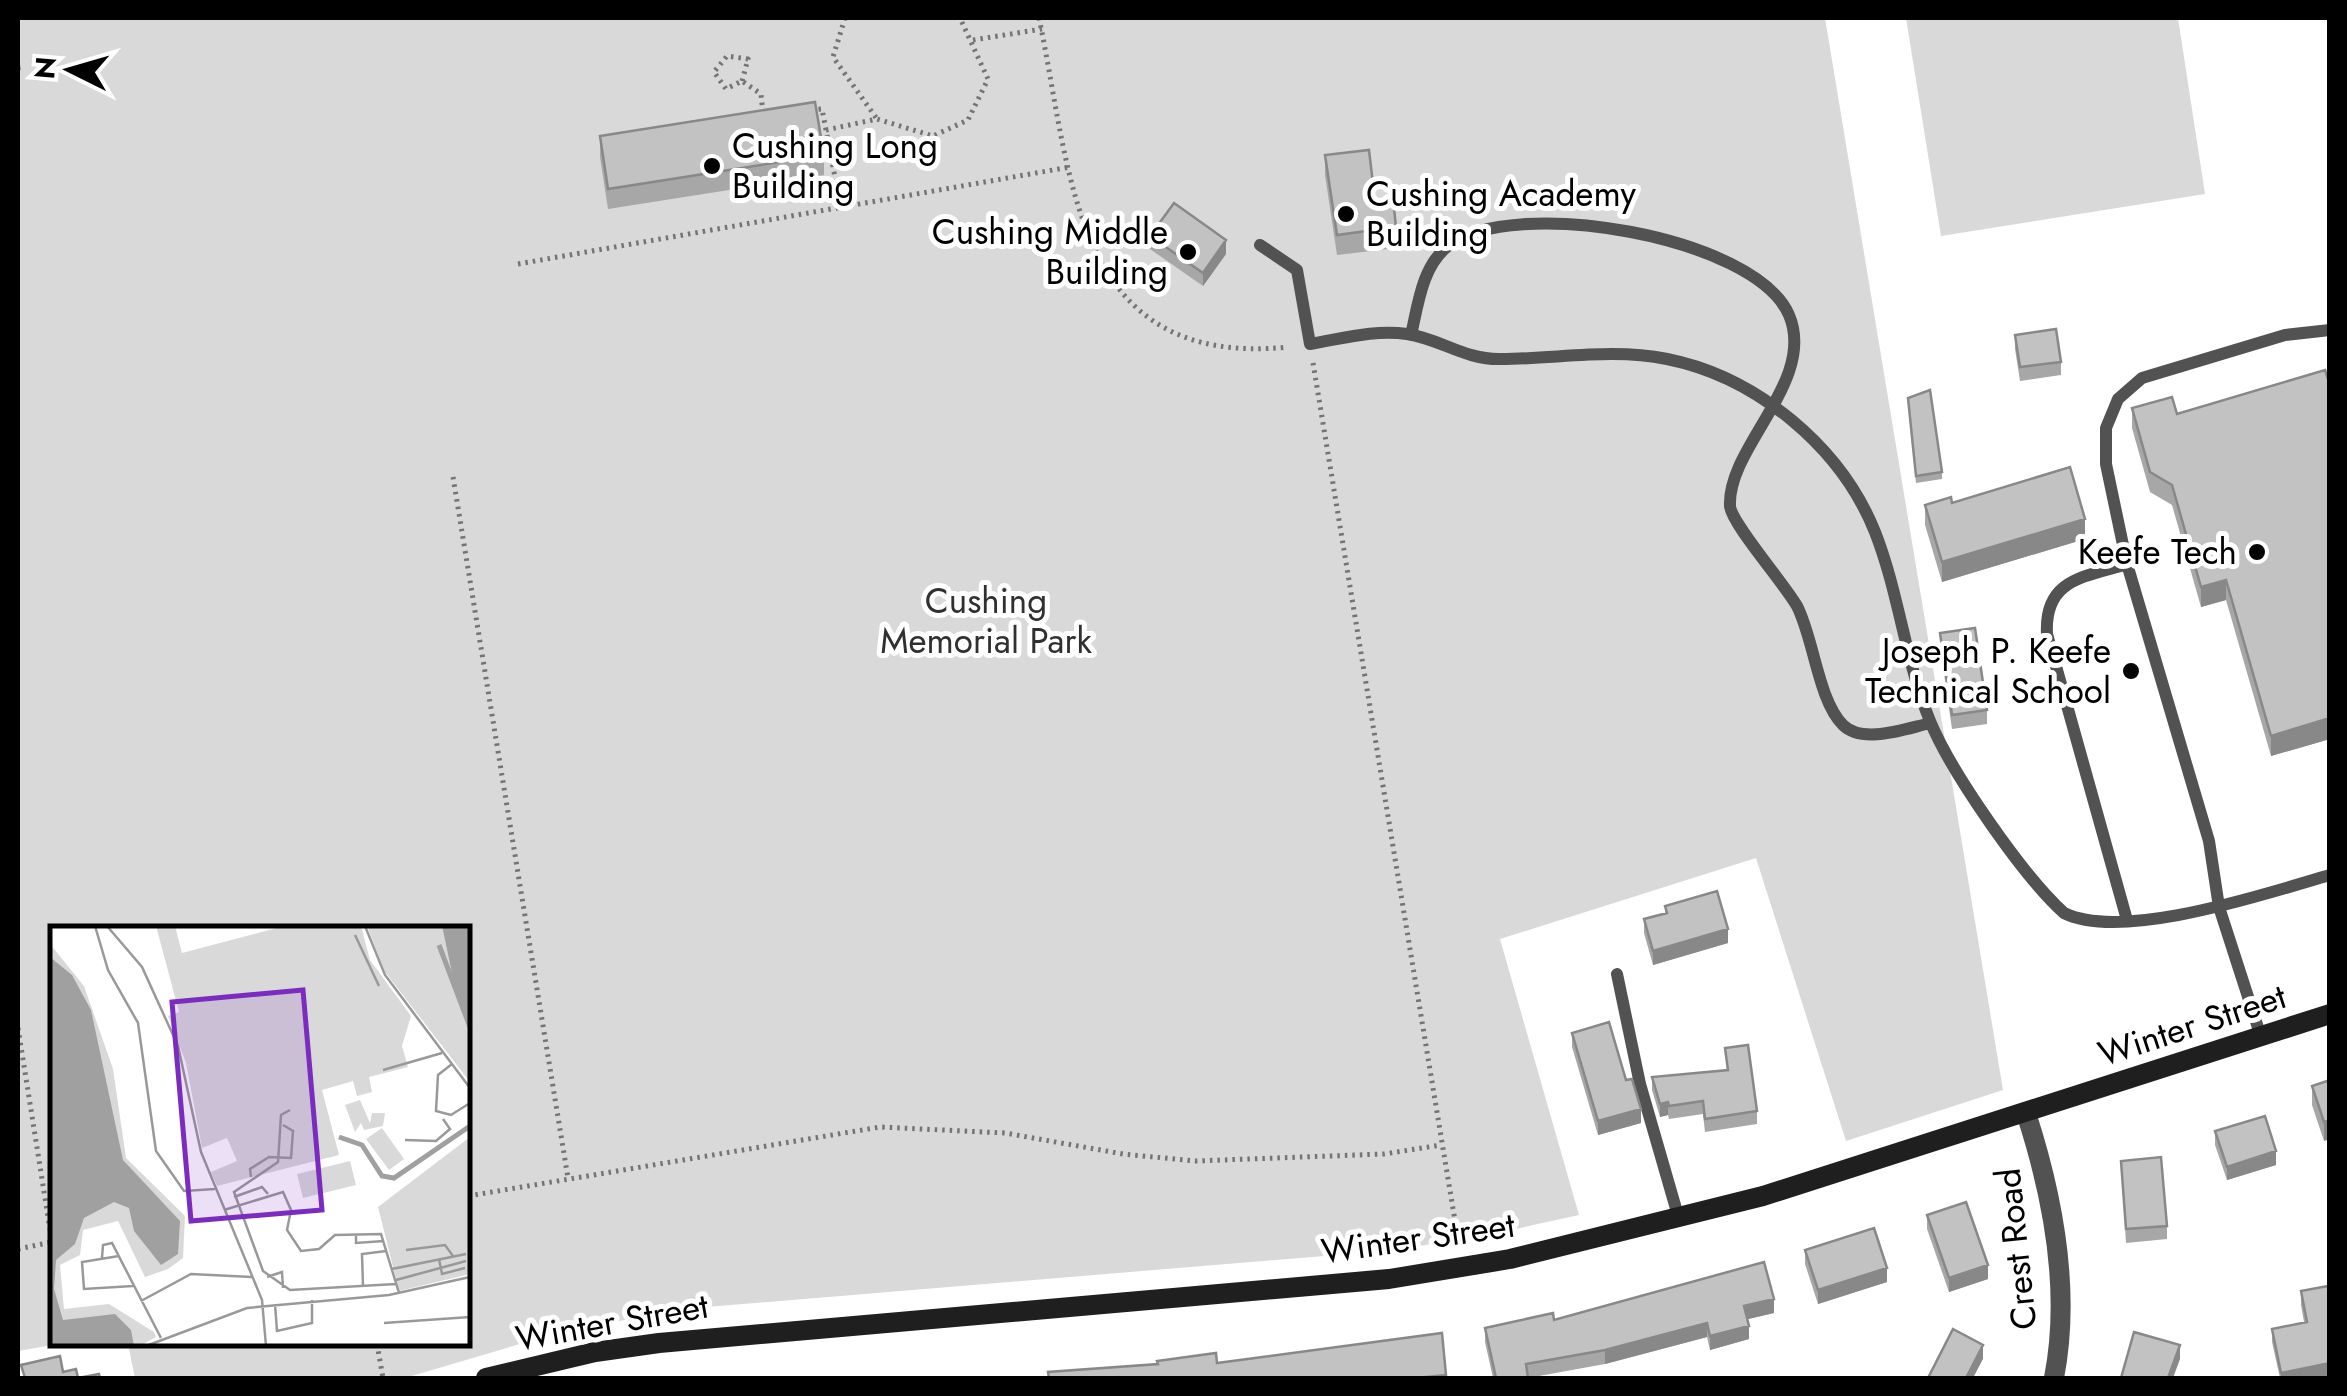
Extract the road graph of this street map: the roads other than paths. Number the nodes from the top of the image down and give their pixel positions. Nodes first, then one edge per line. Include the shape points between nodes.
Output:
1 (1260, 245) dead end
2 (2330, 330) edge
3 (1410, 335) junction
4 (1773, 406) junction
5 (2127, 564) junction
6 (1931, 723) junction
7 (2330, 874) edge
8 (2219, 907) junction
9 (2127, 920) junction
10 (1617, 974) dead end
11 (2330, 1014) edge
12 (2261, 1037) junction
13 (2026, 1113) junction
14 (1679, 1219) junction
15 (486, 1378) edge
16 (2054, 1378) edge

1 - 3 lane via 1296,270 1310,344 1374,333
2 - 5 lane via 2178,364 2142,378 2118,399 2105,444
3 - 4 lane via 1479,359 1598,352 1672,360
3 - 4 lane via 1433,262 1462,236 1573,224 1639,232 1735,267 1779,299 1789,314 1794,347
4 - 6 lane via 1823,450 1868,516
4 - 6 lane via 1732,489 1734,519 1799,610 1843,726 1874,734
5 - 8 lane via 2208,841
5 - 9 lane via 2061,588 2046,616
6 - 9 lane via 1964,783 2052,902 2080,921
7 - 8 lane
8 - 9 lane
8 - 12 lane
10 - 14 lane
11 - 12 main road, Winter Street
12 - 13 main road, Winter Street
13 - 14 main road, Winter Street
13 - 16 street, Crest Road via 2060,1278
14 - 15 main road, Winter Street via 1464,1268 659,1342

